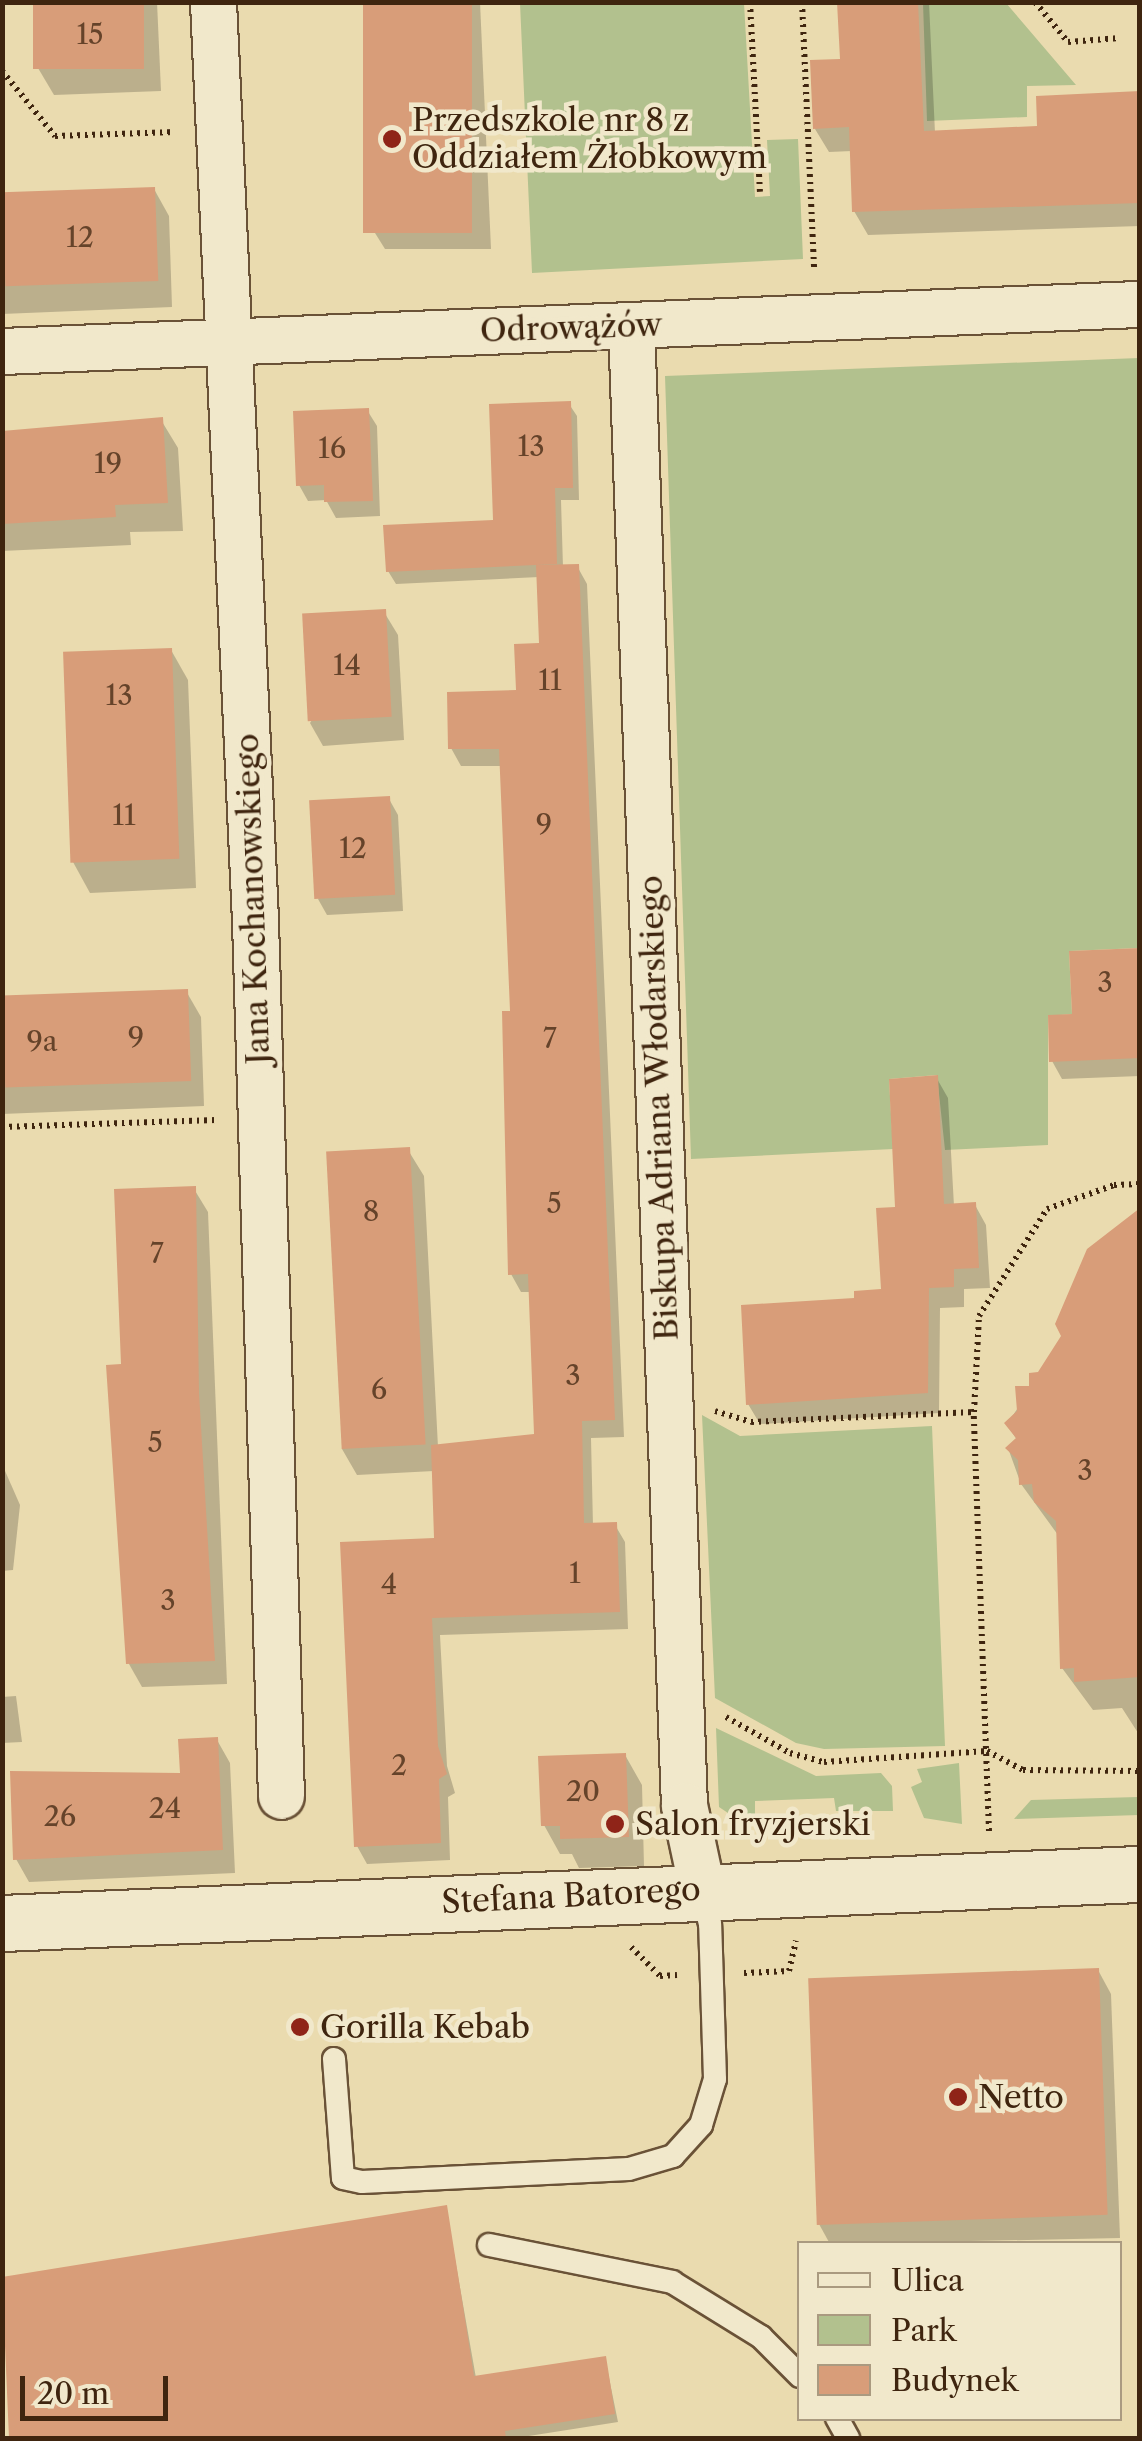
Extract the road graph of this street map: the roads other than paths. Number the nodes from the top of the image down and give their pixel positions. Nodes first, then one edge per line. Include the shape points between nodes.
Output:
1 (213, 2) edge
2 (1140, 304) edge
3 (630, 326) junction
4 (227, 342) junction
5 (2, 351) edge
6 (282, 1796) dead end
7 (1140, 1874) edge
8 (702, 1889) junction
9 (2, 1923) edge
10 (334, 2060) dead end
11 (489, 2245) dead end
12 (797, 2373) edge

1 - 4 street, Jana Kochanowskiego
2 - 3 street, Odrowążów
3 - 4 street, Odrowążów
3 - 8 street, Biskupa Adriana Włodarskiego via 684,1805
4 - 5 street, Odrowążów
4 - 6 street, Jana Kochanowskiego via 256,921
7 - 8 street, Stefana Batorego
8 - 9 street, Stefana Batorego
8 - 10 lane via 710,1924 715,2079 701,2124 672,2156 629,2169 343,2178
11 - 12 lane via 672,2282 761,2337

